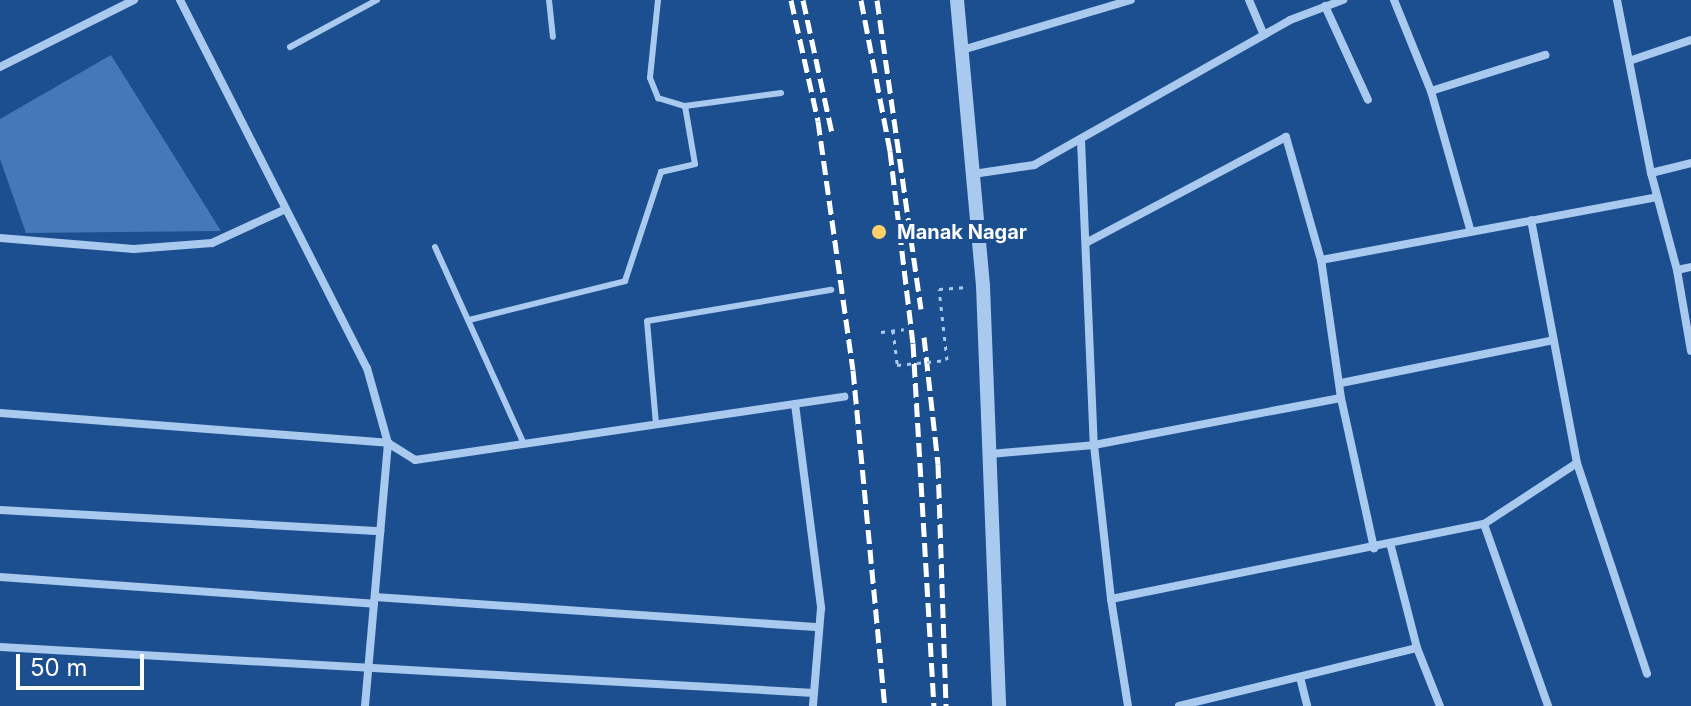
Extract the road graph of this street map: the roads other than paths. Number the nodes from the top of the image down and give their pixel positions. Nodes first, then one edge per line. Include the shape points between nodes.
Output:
1 (134, 0) edge
2 (180, 0) edge
3 (377, 0) edge
4 (549, 0) edge
5 (658, 0) edge
6 (957, 0) edge
7 (1131, 0) edge
8 (1249, 0) edge
9 (1343, 0) edge
10 (1394, 0) edge
11 (1617, 0) edge
12 (1325, 6) junction
13 (1264, 35) junction
14 (553, 37) dead end
15 (1691, 40) edge
16 (290, 47) dead end
17 (962, 50) junction
18 (1545, 55) dead end
19 (1629, 61) junction
20 (0, 67) edge
21 (1431, 91) junction
22 (781, 93) dead end
23 (1368, 100) dead end
24 (685, 106) junction
25 (1081, 140) junction
26 (1691, 163) edge
27 (1651, 173) junction
28 (973, 174) junction
29 (1657, 197) junction
30 (286, 209) junction
31 (1531, 220) junction
32 (1470, 229) junction
33 (0, 238) edge
34 (1088, 242) junction
35 (435, 247) dead end
36 (1321, 260) junction
37 (1691, 267) edge
38 (1677, 270) junction
39 (831, 290) dead end
40 (469, 320) junction
41 (1550, 341) junction
42 (1691, 351) edge
43 (1341, 383) junction
44 (844, 397) dead end
45 (1341, 398) junction
46 (795, 404) junction
47 (0, 413) edge
48 (656, 424) junction
49 (388, 443) junction
50 (524, 444) junction
51 (1094, 445) junction
52 (990, 454) junction
53 (1577, 463) junction
54 (0, 510) edge
55 (1484, 524) junction
56 (380, 531) junction
57 (1391, 547) junction
58 (1374, 548) junction
59 (0, 577) edge
60 (1111, 599) junction
61 (374, 601) junction
62 (819, 627) junction
63 (0, 647) edge
64 (1417, 648) junction
65 (369, 669) junction
66 (1647, 674) dead end
67 (1300, 677) junction
68 (814, 693) junction
69 (365, 706) edge
70 (813, 706) edge
71 (999, 706) edge
72 (1128, 706) edge
73 (1179, 706) edge
74 (1307, 706) edge
75 (1440, 706) edge
76 (1548, 706) edge

1 - 20 street
2 - 30 street
3 - 16 lane
4 - 14 lane
5 - 24 lane via 650,78 658,98
6 - 17 street
7 - 17 street
8 - 13 street
9 - 12 street
10 - 21 street
11 - 19 street
12 - 13 street
12 - 23 street
13 - 25 street
15 - 19 street
17 - 28 street
18 - 21 street
19 - 27 street
21 - 32 street
22 - 24 lane
24 - 40 lane via 695,164 661,172 625,281
25 - 28 street via 1034,165
25 - 34 street
26 - 27 street
27 - 29 street
28 - 52 street
29 - 31 street
29 - 38 street
30 - 33 street via 212,243 134,249
30 - 49 street via 367,368
31 - 32 street
31 - 41 street
32 - 36 street
34 - 36 street via 1286,137
34 - 51 street
35 - 40 lane
36 - 43 street
37 - 38 street
38 - 42 street
39 - 48 lane via 647,321
40 - 50 lane
41 - 43 street
41 - 53 street
43 - 45 street
44 - 46 street
45 - 51 street
45 - 58 street
46 - 48 street
46 - 62 street
47 - 49 street
48 - 50 street
49 - 50 street via 415,460
49 - 56 street
51 - 52 street
51 - 60 street
52 - 71 street
53 - 55 street
53 - 66 street
54 - 56 street
55 - 57 street
55 - 76 street
56 - 61 street
57 - 58 street
57 - 64 street
58 - 60 street
59 - 61 street
60 - 72 street
61 - 62 street
61 - 65 street
62 - 68 street
63 - 65 street
64 - 67 street
64 - 75 street
65 - 68 street
65 - 69 street
67 - 73 street
67 - 74 street
68 - 70 street

